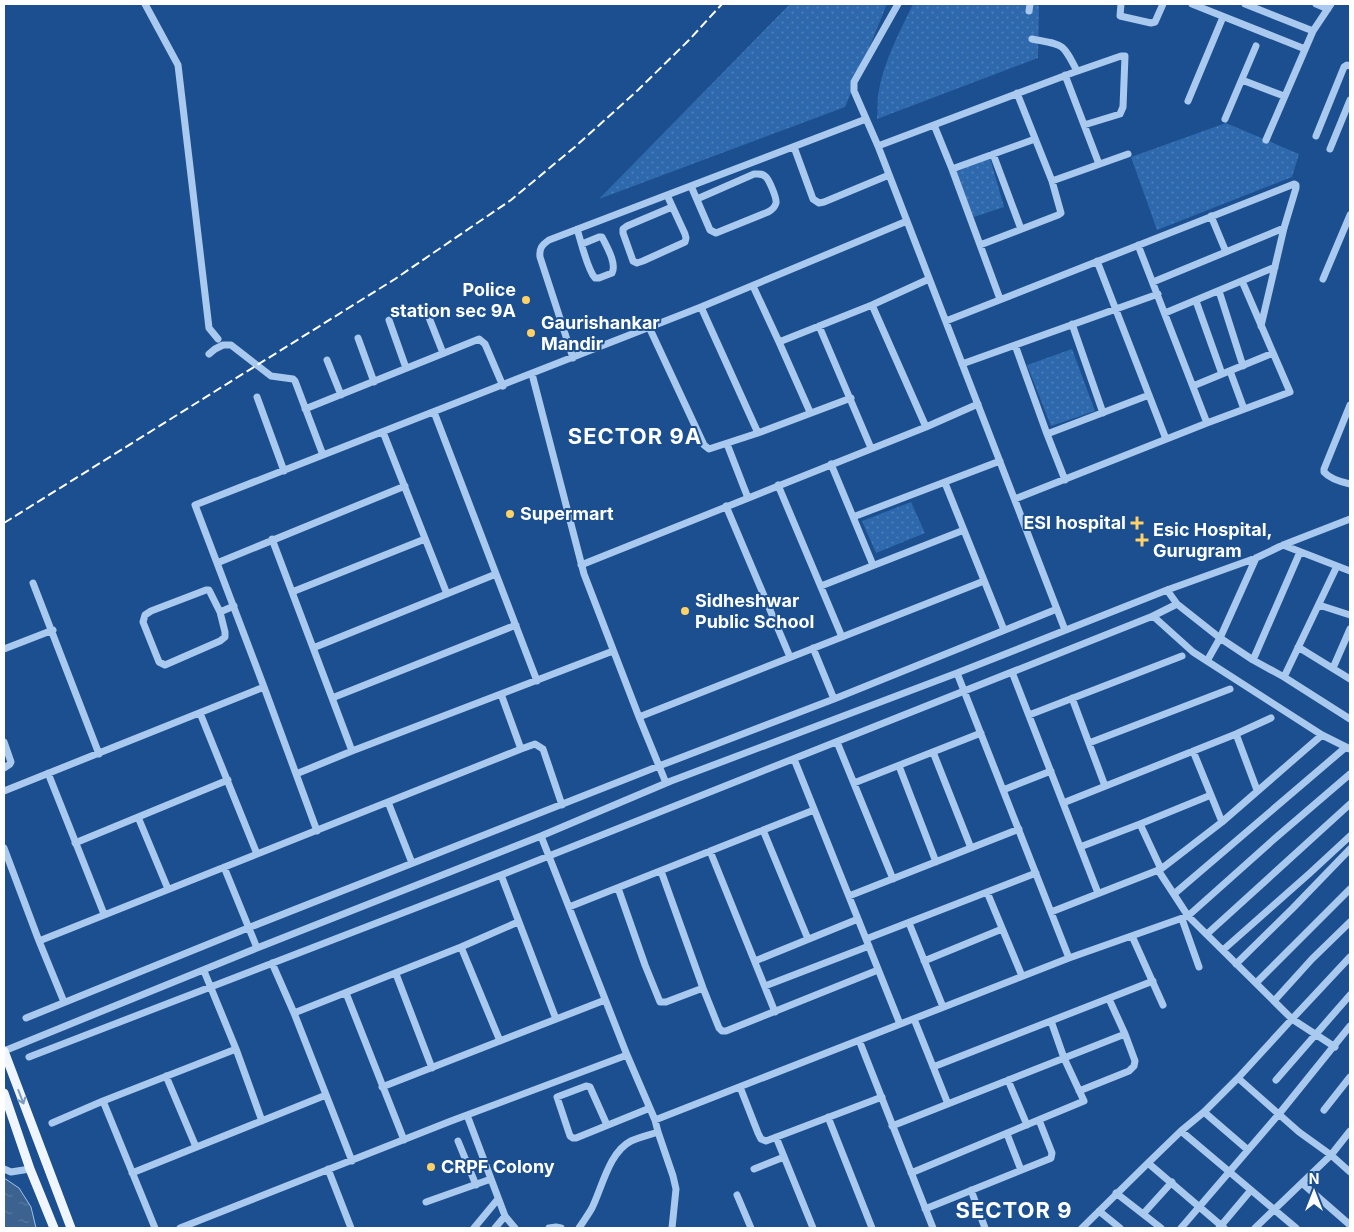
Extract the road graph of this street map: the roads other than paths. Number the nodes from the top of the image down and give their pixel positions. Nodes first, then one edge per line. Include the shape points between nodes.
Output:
1 (145, 4) edge
2 (898, 4) edge
3 (1121, 4) edge
4 (1163, 4) edge
5 (1192, 4) edge
6 (1245, 4) edge
7 (1316, 4) edge
8 (1329, 6) edge
9 (1223, 16) junction
10 (1313, 31) junction
11 (1032, 40) dead end
12 (1256, 46) dead end
13 (1305, 49) junction
14 (1350, 66) edge
15 (1077, 71) junction
16 (1065, 75) junction
17 (1242, 80) junction
18 (1017, 93) junction
19 (1284, 96) junction
20 (1350, 100) edge
21 (1188, 101) dead end
22 (866, 119) junction
23 (1225, 120) dead end
24 (934, 125) junction
25 (1084, 125) junction
26 (1316, 136) dead end
27 (1035, 138) junction
28 (1266, 140) dead end
29 (878, 146) junction
30 (794, 147) junction
31 (1330, 149) dead end
32 (993, 154) junction
33 (1128, 154) dead end
34 (1099, 164) junction
35 (952, 169) junction
36 (889, 176) junction
37 (1052, 182) junction
38 (691, 186) junction
39 (667, 195) junction
40 (697, 199) junction
41 (672, 207) junction
42 (1211, 216) junction
43 (1350, 216) edge
44 (907, 221) junction
45 (1284, 228) junction
46 (577, 229) junction
47 (1021, 229) junction
48 (582, 244) junction
49 (980, 245) junction
50 (1138, 245) junction
51 (1226, 252) junction
52 (1097, 261) junction
53 (1275, 267) junction
54 (929, 279) junction
55 (1323, 279) dead end
56 (1242, 281) junction
57 (1153, 282) junction
58 (753, 286) junction
59 (1219, 291) junction
60 (1158, 294) junction
61 (1000, 299) junction
62 (1196, 300) junction
63 (872, 305) junction
64 (701, 307) junction
65 (1116, 309) junction
66 (426, 310) dead end
67 (1165, 313) junction
68 (389, 320) dead end
69 (946, 321) junction
70 (1072, 324) junction
71 (819, 326) junction
72 (1261, 326) junction
73 (649, 327) junction
74 (215, 336) dead end
75 (358, 338) dead end
76 (780, 342) junction
77 (1015, 345) junction
78 (442, 353) junction
79 (1273, 353) junction
80 (209, 354) dead end
81 (573, 358) junction
82 (327, 360) dead end
83 (962, 364) junction
84 (1243, 366) junction
85 (406, 368) junction
86 (1230, 371) junction
87 (532, 374) junction
88 (1222, 374) junction
89 (374, 382) junction
90 (502, 386) junction
91 (1193, 386) junction
92 (341, 395) junction
93 (1149, 395) junction
94 (257, 398) dead end
95 (851, 398) junction
96 (978, 404) junction
97 (1350, 405) edge
98 (305, 409) junction
99 (1244, 409) junction
100 (434, 412) junction
101 (810, 412) junction
102 (1103, 413) junction
103 (1207, 423) junction
104 (926, 427) junction
105 (383, 432) junction
106 (758, 433) junction
107 (1047, 434) junction
108 (1166, 439) junction
109 (727, 444) junction
110 (872, 448) junction
111 (323, 455) junction
112 (1000, 461) junction
113 (831, 464) junction
114 (284, 471) junction
115 (1065, 480) junction
116 (945, 483) junction
117 (1350, 484) edge
118 (405, 486) junction
119 (778, 486) junction
120 (748, 498) junction
121 (1015, 499) junction
122 (726, 506) junction
123 (853, 517) junction
124 (1350, 519) edge
125 (964, 530) junction
126 (272, 539) junction
127 (425, 539) junction
128 (1283, 545) junction
129 (1300, 552) junction
130 (1256, 558) junction
131 (217, 563) junction
132 (581, 565) junction
133 (873, 565) junction
134 (1337, 566) junction
135 (1350, 571) edge
136 (496, 574) junction
137 (984, 581) junction
138 (34, 583) dead end
139 (821, 586) junction
140 (1167, 590) junction
141 (292, 592) junction
142 (447, 594) junction
143 (1177, 604) junction
144 (1319, 604) junction
145 (234, 606) junction
146 (1057, 609) junction
147 (220, 612) junction
148 (1350, 614) edge
149 (1153, 616) junction
150 (516, 625) junction
151 (1350, 629) edge
152 (53, 630) junction
153 (1004, 630) junction
154 (1065, 630) junction
155 (842, 637) junction
156 (1220, 638) junction
157 (1298, 647) junction
158 (313, 648) junction
159 (813, 648) junction
160 (4, 650) edge
161 (613, 651) junction
162 (1182, 656) dead end
163 (790, 658) junction
164 (1253, 660) junction
165 (1207, 661) junction
166 (1333, 668) junction
167 (1012, 672) junction
168 (957, 673) junction
169 (1284, 677) junction
170 (1350, 679) edge
171 (537, 681) junction
172 (264, 687) junction
173 (1230, 689) dead end
174 (965, 692) junction
175 (501, 694) junction
176 (332, 698) junction
177 (1072, 698) junction
178 (834, 699) junction
179 (200, 713) junction
180 (1029, 715) junction
181 (639, 717) junction
182 (1270, 718) dead end
183 (1350, 719) edge
184 (981, 733) junction
185 (1236, 734) junction
186 (1322, 735) junction
187 (4, 742) edge
188 (838, 742) junction
189 (1089, 743) junction
190 (1348, 748) edge
191 (520, 749) junction
192 (352, 751) junction
193 (1193, 751) junction
194 (933, 752) junction
195 (99, 754) junction
196 (794, 759) junction
197 (659, 766) junction
198 (898, 766) junction
199 (4, 768) edge
200 (1051, 771) junction
201 (48, 773) junction
202 (296, 774) junction
203 (1350, 774) edge
204 (228, 780) junction
205 (854, 783) junction
206 (666, 784) junction
207 (1106, 786) junction
208 (4, 790) edge
209 (1003, 790) junction
210 (1257, 790) junction
211 (1211, 794) junction
212 (388, 802) junction
213 (1063, 803) junction
214 (1350, 804) edge
215 (562, 805) junction
216 (814, 810) junction
217 (138, 817) junction
218 (1222, 822) junction
219 (1140, 824) junction
220 (1019, 829) junction
221 (763, 830) junction
222 (317, 831) junction
223 (541, 836) junction
224 (1350, 836) edge
225 (75, 843) junction
226 (1080, 847) junction
227 (4, 848) edge
228 (971, 848) junction
229 (710, 851) junction
230 (1349, 853) edge
231 (258, 854) junction
232 (549, 856) junction
233 (936, 862) junction
234 (412, 863) junction
235 (224, 867) junction
236 (1159, 869) junction
237 (660, 871) junction
238 (1036, 873) junction
239 (1310, 874) junction
240 (501, 875) junction
241 (893, 879) junction
242 (1317, 882) junction
243 (618, 888) junction
244 (168, 889) junction
245 (1350, 889) edge
246 (987, 892) junction
247 (1098, 893) junction
248 (1174, 894) junction
249 (849, 896) junction
250 (569, 907) junction
251 (1051, 912) junction
252 (104, 914) junction
253 (1185, 917) junction
254 (858, 919) junction
255 (518, 922) junction
256 (1350, 922) edge
257 (909, 923) junction
258 (248, 928) junction
259 (1002, 930) junction
260 (1207, 934) junction
261 (1132, 936) junction
262 (808, 940) junction
263 (39, 941) junction
264 (868, 942) junction
265 (461, 947) junction
266 (257, 948) junction
267 (1222, 950) junction
268 (1350, 957) edge
269 (1069, 958) junction
270 (755, 961) junction
271 (924, 961) junction
272 (272, 963) junction
273 (1236, 964) junction
274 (1199, 967) dead end
275 (878, 970) junction
276 (204, 971) junction
277 (396, 974) junction
278 (1022, 976) junction
279 (1153, 981) junction
280 (1256, 983) junction
281 (765, 986) junction
282 (211, 988) junction
283 (703, 988) junction
284 (346, 993) junction
285 (1350, 995) edge
286 (1109, 999) junction
287 (605, 1000) junction
288 (1274, 1001) junction
289 (64, 1002) junction
290 (1164, 1005) dead end
291 (943, 1007) junction
292 (775, 1012) junction
293 (294, 1013) junction
294 (26, 1018) dead end
295 (914, 1018) junction
296 (556, 1019) junction
297 (1292, 1019) junction
298 (1050, 1020) junction
299 (900, 1024) junction
300 (1350, 1026) edge
301 (1125, 1034) junction
302 (1316, 1034) junction
303 (859, 1040) junction
304 (500, 1041) junction
305 (1335, 1047) junction
306 (236, 1049) junction
307 (4, 1051) edge
308 (627, 1055) junction
309 (29, 1057) dead end
310 (1064, 1058) junction
311 (933, 1067) junction
312 (432, 1068) junction
313 (166, 1076) junction
314 (1350, 1077) edge
315 (1238, 1078) junction
316 (1008, 1080) junction
317 (1276, 1080) dead end
318 (552, 1084) junction
319 (382, 1087) junction
320 (740, 1087) junction
321 (1079, 1091) junction
322 (4, 1093) edge
323 (326, 1095) junction
324 (556, 1097) junction
325 (882, 1098) junction
326 (103, 1101) junction
327 (948, 1104) junction
328 (650, 1108) junction
329 (1324, 1110) dead end
330 (1204, 1112) junction
331 (1279, 1114) junction
332 (467, 1115) junction
333 (828, 1117) junction
334 (655, 1120) junction
335 (1039, 1120) junction
336 (262, 1121) junction
337 (52, 1123) dead end
338 (607, 1125) junction
339 (1028, 1125) junction
340 (892, 1126) junction
341 (1181, 1131) junction
342 (1350, 1131) edge
343 (658, 1132) junction
344 (1007, 1134) junction
345 (776, 1137) junction
346 (404, 1140) junction
347 (458, 1141) dead end
348 (196, 1147) junction
349 (1248, 1150) junction
350 (1330, 1155) junction
351 (784, 1157) junction
352 (352, 1161) junction
353 (1148, 1163) junction
354 (4, 1169) edge
355 (30, 1169) junction
356 (328, 1169) junction
357 (754, 1169) dead end
358 (1021, 1170) junction
359 (1229, 1172) junction
360 (1350, 1172) edge
361 (132, 1173) junction
362 (911, 1173) junction
363 (491, 1180) junction
364 (1172, 1182) junction
365 (1302, 1183) junction
366 (476, 1185) junction
367 (971, 1190) junction
368 (1252, 1190) junction
369 (1116, 1193) junction
370 (737, 1195) dead end
371 (498, 1199) junction
372 (426, 1202) dead end
373 (1199, 1207) junction
374 (925, 1209) junction
375 (1099, 1210) junction
376 (1274, 1210) junction
377 (1143, 1214) junction
378 (505, 1216) junction
379 (1350, 1225) edge
380 (1221, 1227) edge
381 (54, 1228) edge
382 (71, 1228) edge
383 (155, 1228) edge
384 (180, 1228) edge
385 (351, 1228) edge
386 (474, 1228) edge
387 (495, 1228) edge
388 (515, 1228) edge
389 (549, 1228) edge
390 (561, 1228) edge
391 (579, 1228) edge
392 (672, 1228) edge
393 (751, 1228) edge
394 (813, 1228) edge
395 (872, 1228) edge
396 (933, 1228) edge
397 (985, 1228) edge
398 (1082, 1228) edge
399 (1120, 1228) edge
400 (1161, 1228) edge
401 (1181, 1228) edge
402 (1255, 1228) edge
403 (1294, 1228) edge

1 - 74 street via 178,65 209,328
2 - 22 street via 854,82 854,91
3 - 4 street via 1120,16 1151,23 1155,22
5 - 9 street
6 - 10 street
7 - 8 street
8 - 10 street
9 - 13 street
9 - 21 street
10 - 13 street
11 - 15 street via 1057,43 1064,48
12 - 17 street
13 - 19 street
14 - 26 street via 1344,67
15 - 16 street
15 - 25 street via 1125,56 1122,111
16 - 18 street
16 - 25 street
17 - 19 street
17 - 23 street
18 - 24 street
18 - 27 street
19 - 28 street
20 - 31 street
22 - 29 street
22 - 30 street
24 - 29 street
24 - 35 street
25 - 34 street
27 - 32 street
27 - 37 street
29 - 36 street
30 - 36 street via 813,199 819,203
30 - 38 street
32 - 35 street
32 - 47 street
33 - 34 street
34 - 37 street
35 - 49 street
36 - 44 street
37 - 47 street via 1061,213
38 - 39 street
38 - 40 street
39 - 41 street
39 - 46 street
40 - 40 street via 710,230 716,232 768,212 776,203 768,178 760,174
41 - 41 street via 685,234 685,242 643,261 633,261 623,229
42 - 45 street via 1294,184 1296,188
42 - 50 street
42 - 51 street
43 - 55 street
44 - 54 street
44 - 58 street
45 - 51 street
45 - 53 street
46 - 48 street
46 - 81 street via 548,240 539,250
47 - 49 street
48 - 48 street via 596,278 612,273 613,263 602,238
49 - 61 street
50 - 52 street
50 - 57 street
51 - 57 street
52 - 61 street
52 - 65 street
53 - 56 street
53 - 72 street
54 - 63 street
54 - 69 street
56 - 59 street
56 - 72 street
57 - 60 street
58 - 64 street
58 - 76 street
59 - 62 street
59 - 84 street
60 - 65 street
60 - 67 street
61 - 69 street
62 - 67 street
62 - 88 street
63 - 71 street
63 - 104 street
64 - 73 street
64 - 106 street
65 - 70 street
65 - 93 street
66 - 78 street
67 - 91 street
68 - 85 street
69 - 83 street
70 - 77 street
70 - 102 street
71 - 76 street
71 - 95 street
72 - 79 street
73 - 81 street
73 - 109 street via 704,445 709,449
75 - 89 street
76 - 101 street
77 - 83 street
77 - 107 street
78 - 85 street
78 - 90 street via 476,339 482,340
79 - 84 street
79 - 99 street via 1290,392
80 - 98 street via 223,345 231,345 271,376 294,380
81 - 87 street
82 - 92 street
83 - 96 street
84 - 86 street
85 - 89 street
86 - 88 street
86 - 99 street
87 - 90 street
87 - 132 street
88 - 91 street
89 - 92 street
90 - 100 street
91 - 103 street
92 - 98 street
93 - 102 street
93 - 108 street
94 - 114 street
95 - 101 street
95 - 110 street
96 - 104 street
96 - 112 street
97 - 117 street via 1324,472
98 - 111 street
99 - 103 street
100 - 105 street
100 - 136 street
101 - 106 street
102 - 107 street
103 - 108 street
104 - 110 street
105 - 111 street
105 - 118 street
106 - 109 street
107 - 115 street
108 - 115 street
109 - 120 street
110 - 113 street
111 - 114 street
112 - 116 street
112 - 121 street
113 - 119 street
113 - 123 street
114 - 131 street via 195,505
115 - 121 street
116 - 123 street
116 - 125 street
118 - 126 street
118 - 127 street
119 - 120 street
119 - 139 street
120 - 122 street
121 - 146 street
122 - 132 street
122 - 163 street
123 - 133 street
124 - 128 street
125 - 133 street
125 - 137 street
126 - 131 street
126 - 141 street
127 - 141 street
127 - 142 street
128 - 129 street
128 - 130 street
129 - 134 street
129 - 164 street
130 - 140 street
130 - 156 street
131 - 145 street
132 - 161 street
133 - 139 street
134 - 135 street
134 - 144 street
136 - 142 street
136 - 150 street
137 - 153 street
137 - 155 street
138 - 152 street
139 - 155 street
140 - 143 street
140 - 154 street
141 - 158 street
142 - 158 street
143 - 149 street
143 - 156 street
144 - 148 street
144 - 157 street
145 - 147 street
145 - 172 street
146 - 153 street
146 - 154 street
147 - 147 street via 209,590 206,590 145,615 143,622 159,662 166,665 225,638
149 - 165 street
149 - 167 street
150 - 171 street
150 - 176 street
151 - 166 street
152 - 160 street
152 - 195 street
153 - 178 street
154 - 168 street
155 - 159 street
156 - 164 street
156 - 165 street
157 - 166 street
157 - 169 street
158 - 176 street
159 - 163 street
159 - 178 street
161 - 171 street
161 - 181 street
162 - 177 street
163 - 181 street
164 - 169 street
165 - 186 street
166 - 170 street
167 - 174 street
167 - 180 street
168 - 174 street
168 - 206 street
169 - 183 street
171 - 175 street
172 - 179 street
172 - 202 street
173 - 189 street
174 - 184 street
174 - 188 street
175 - 191 street
175 - 192 street
176 - 192 street
177 - 180 street
177 - 189 street
178 - 197 street
179 - 195 street
179 - 204 street
180 - 200 street
181 - 197 street
182 - 185 street
184 - 194 street
184 - 209 street
185 - 193 street
185 - 210 street
186 - 190 street
186 - 210 street
187 - 199 street via 11,762
188 - 196 street
188 - 205 street
189 - 207 street
190 - 248 street
191 - 212 street
191 - 215 street via 535,744 544,749
192 - 202 street
193 - 207 street
193 - 211 street
194 - 198 street
194 - 228 street
195 - 201 street
196 - 216 street
196 - 232 street
197 - 206 street
197 - 215 street
198 - 205 street
198 - 233 street
200 - 209 street
200 - 213 street
201 - 208 street
201 - 225 street
202 - 222 street
203 - 253 street
204 - 217 street
204 - 231 street
205 - 241 street
206 - 223 street
207 - 213 street
209 - 220 street
210 - 218 street
211 - 218 street
211 - 219 street
212 - 222 street
212 - 234 street
213 - 226 street
214 - 260 street
215 - 234 street
216 - 221 street
216 - 249 street
217 - 225 street
217 - 244 street
218 - 236 street
219 - 226 street
219 - 236 street
220 - 228 street
220 - 238 street
221 - 229 street
221 - 262 street
222 - 231 street
223 - 232 street
223 - 266 street
224 - 239 street
225 - 252 street
226 - 247 street
227 - 263 street
228 - 233 street
229 - 237 street
229 - 270 street
230 - 242 street
231 - 235 street
232 - 240 street
232 - 250 street
233 - 241 street
234 - 258 street
235 - 244 street
235 - 258 street
236 - 247 street
236 - 248 street
237 - 243 street
237 - 283 street
238 - 246 street
238 - 251 street
239 - 242 street
239 - 267 street
240 - 255 street
240 - 272 street
241 - 249 street
242 - 273 street
243 - 250 street
243 - 283 street via 660,1002
244 - 252 street
245 - 280 street
246 - 257 street
246 - 259 street
247 - 251 street
248 - 253 street
249 - 254 street
250 - 287 street
251 - 269 street
252 - 263 street
253 - 260 street
253 - 261 street
253 - 274 street
254 - 262 street
254 - 264 street
255 - 265 street
255 - 296 street
256 - 288 street
257 - 264 street
257 - 271 street
258 - 266 street
258 - 289 street
259 - 271 street
259 - 278 street
260 - 267 street
261 - 269 street
261 - 279 street
262 - 270 street
263 - 289 street
264 - 275 street
264 - 281 street
265 - 277 street
265 - 304 street
266 - 276 street
267 - 273 street
268 - 297 street
269 - 278 street
270 - 281 street
271 - 291 street
272 - 282 street
272 - 293 street
273 - 280 street
275 - 292 street
275 - 299 street
276 - 282 street
276 - 307 street
277 - 284 street
277 - 312 street
278 - 291 street
279 - 286 street
279 - 290 street
280 - 288 street
281 - 292 street
282 - 306 street
282 - 309 street
283 - 292 street via 722,1031
284 - 293 street
284 - 319 street
285 - 302 street
286 - 298 street
286 - 301 street
287 - 296 street
287 - 308 street
288 - 297 street
289 - 294 street
291 - 295 street
293 - 323 street
295 - 299 street
295 - 311 street
296 - 304 street
297 - 302 street
297 - 315 street
298 - 310 street
298 - 311 street
299 - 303 street
300 - 305 street
301 - 310 street
301 - 321 street via 1135,1061 1132,1068
302 - 305 street
302 - 317 street
303 - 320 street
303 - 325 street
304 - 312 street
305 - 331 street
306 - 313 street
306 - 336 street
307 -> 382 main road
308 - 318 street
308 - 328 street
310 - 316 street
310 - 321 street
311 - 327 street
312 - 319 street
313 - 326 street
313 - 348 street
314 - 329 street
315 - 330 street
315 - 331 street
316 - 327 street
316 - 339 street
318 - 324 street
318 - 332 street
319 - 346 street
320 - 334 street
320 - 345 street via 762,1139 766,1141
321 - 335 street via 1084,1101
322 - 355 main road
323 - 336 street
323 - 352 street
324 - 338 street via 590,1086
324 - 338 street via 573,1138
325 - 333 street
325 - 340 street
326 - 337 street
326 - 361 street
327 - 340 street
328 - 334 street
328 - 338 street
330 - 341 street
330 - 349 street
331 - 349 street
331 - 350 street
332 - 346 street
332 - 363 street
333 - 345 street
333 - 395 street
334 - 343 street
335 - 339 street
335 - 358 street via 1052,1155
336 - 348 street
339 - 344 street
340 - 362 street
341 - 353 street
341 - 359 street
342 - 350 street
343 - 391 street via 622,1147
343 - 392 street via 676,1189
344 - 358 street
344 - 362 street
345 - 351 street
346 - 352 street
347 - 366 street
348 - 361 street
349 - 359 street
350 - 360 street
350 - 365 street
351 - 357 street
351 - 394 street
352 - 356 street
353 - 364 street
353 - 369 street
354 - 355 street via 11,1172
355 - 381 main road
356 - 384 street
356 - 385 street
358 - 367 street
359 - 368 street
359 - 373 street
361 - 383 street
362 - 374 street
363 - 366 street
363 - 371 street
364 - 373 street
364 - 377 street
365 - 376 street
365 - 379 street
366 - 372 street
367 - 374 street
367 - 397 street
368 - 376 street
368 - 380 street
369 - 375 street
369 - 377 street
370 - 393 street
371 - 378 street
371 - 386 street
373 - 380 street
373 - 401 street
374 - 396 street
375 - 398 street
375 - 399 street
376 - 402 street
376 - 403 street
377 - 400 street
378 - 387 street
378 - 388 street
389 - 390 street

